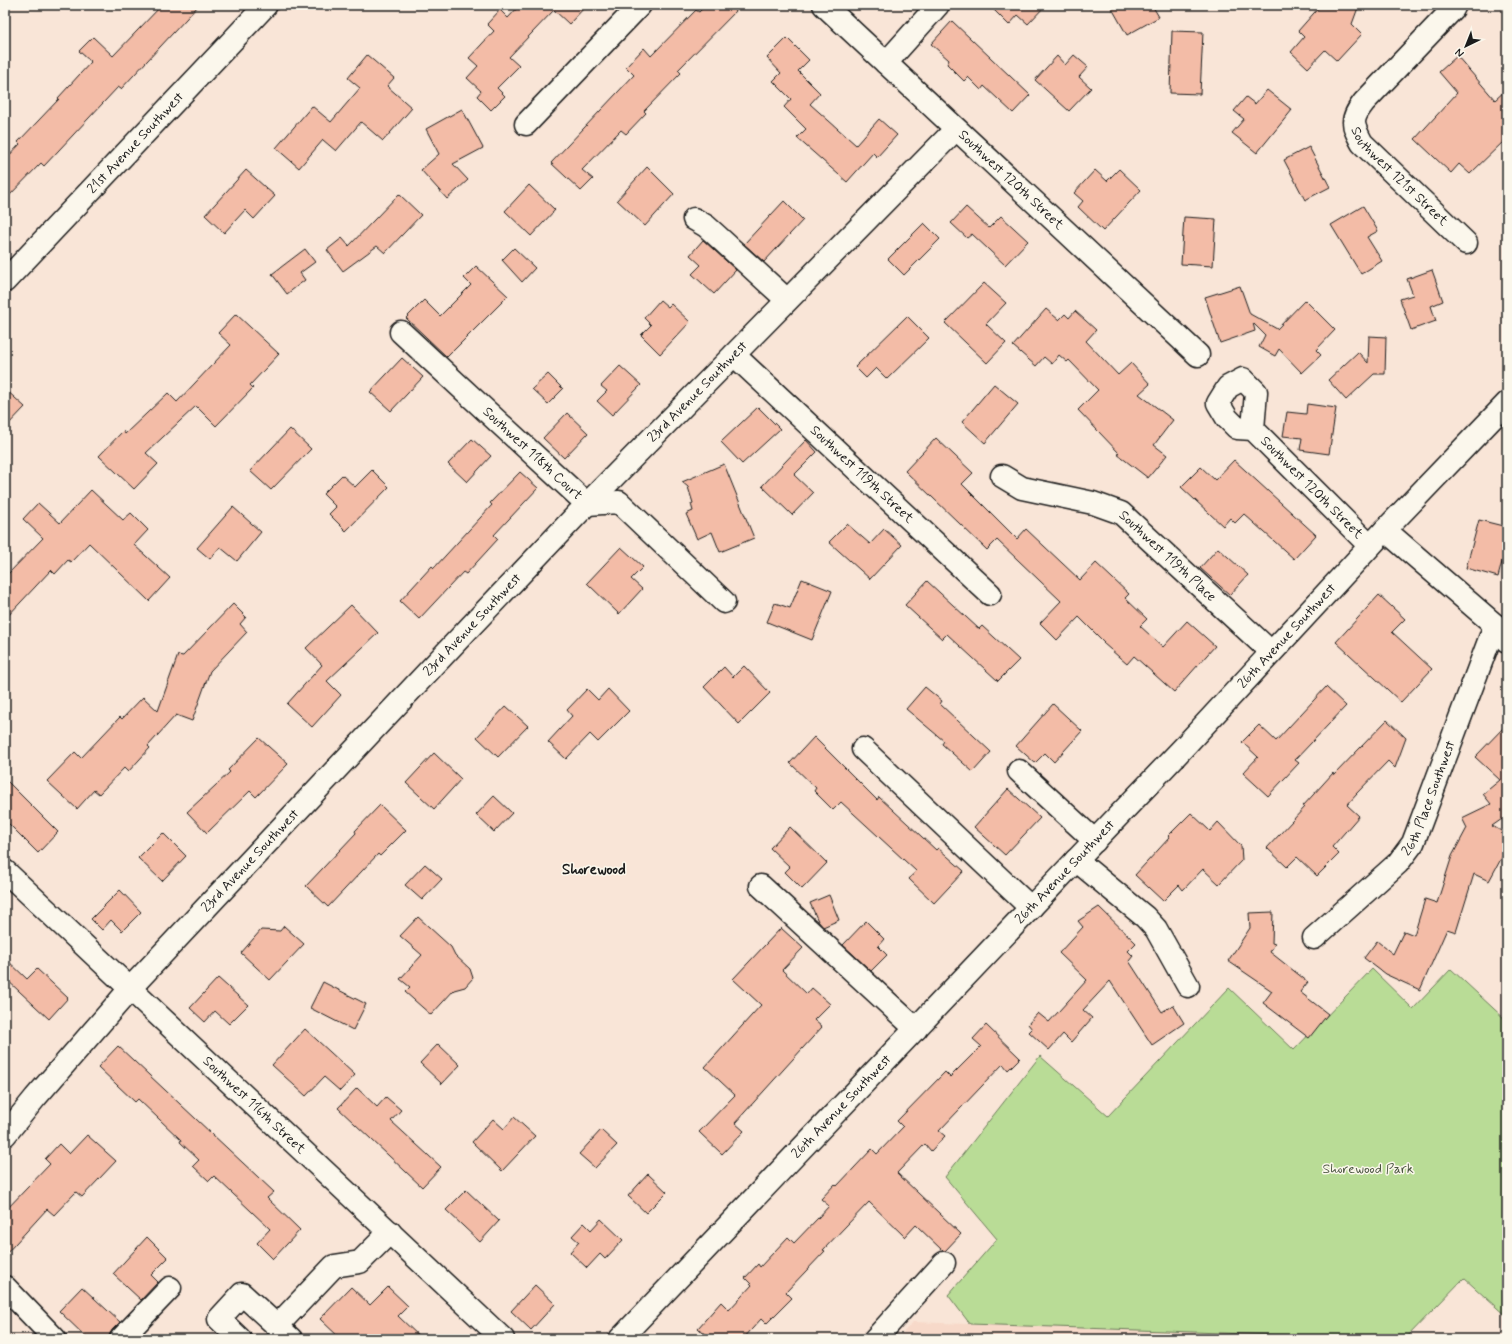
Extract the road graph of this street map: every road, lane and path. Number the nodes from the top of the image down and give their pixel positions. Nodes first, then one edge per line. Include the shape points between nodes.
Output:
1 (266, 5) edge
2 (640, 5) edge
3 (824, 5) edge
4 (938, 5) edge
5 (1456, 5) edge
6 (886, 63) junction
7 (526, 124) dead end
8 (956, 129) junction
9 (694, 219) dead end
10 (1466, 243) dead end
11 (5, 281) edge
12 (787, 300) junction
13 (401, 332) dead end
14 (1198, 354) dead end
15 (734, 355) junction
16 (1507, 403) edge
17 (1253, 429) dead end
18 (1002, 476) dead end
19 (587, 504) junction
20 (1378, 538) junction
21 (990, 594) dead end
22 (724, 602) dead end
23 (1501, 633) edge
24 (1271, 652) junction
25 (863, 749) dead end
26 (1019, 771) dead end
27 (1095, 841) junction
28 (1076, 860) junction
29 (5, 871) edge
30 (761, 886) dead end
31 (1031, 908) junction
32 (1314, 938) dead end
33 (1188, 986) dead end
34 (130, 989) junction
35 (916, 1029) junction
36 (5, 1135) edge
37 (390, 1232) junction
38 (944, 1263) dead end
39 (5, 1287) edge
40 (170, 1288) dead end
41 (284, 1332) edge
42 (54, 1339) edge
43 (121, 1339) edge
44 (240, 1339) edge
45 (503, 1339) edge
46 (620, 1339) edge
47 (875, 1339) edge

1 - 11 street, 21st Avenue Southwest
2 - 7 street
3 - 6 street, Southwest 120th Street
4 - 6 street
5 - 10 street, Southwest 121st Street via 1364,102 1355,113 1353,122 1362,143
6 - 8 street, Southwest 120th Street
8 - 12 street, 23rd Avenue Southwest
8 - 14 street, Southwest 120th Street
9 - 12 street via 706,226
12 - 15 street, 23rd Avenue Southwest
13 - 19 street, Southwest 118th Court
15 - 19 street, 23rd Avenue Southwest
15 - 21 street, Southwest 119th Street
16 - 20 street, 26th Avenue Southwest
17 - 20 street, Southwest 120th Street
18 - 24 street, Southwest 119th Place via 1022,488 1093,503 1121,513
19 - 22 street, Southwest 118th Court via 619,502
19 - 34 street, 23rd Avenue Southwest
20 - 23 street, Southwest 120th Street
20 - 24 street, 26th Avenue Southwest
23 - 32 street, 26th Place Southwest via 1413,843 1398,863
24 - 27 street, 26th Avenue Southwest
25 - 31 street
26 - 27 street
27 - 28 street, 26th Avenue Southwest
28 - 31 street, 26th Avenue Southwest
28 - 33 street via 1145,916 1156,929
29 - 34 street, Southwest 116th Street
30 - 35 street
31 - 35 street, 26th Avenue Southwest
34 - 36 street, 23rd Avenue Southwest
34 - 37 street, Southwest 116th Street
35 - 46 street, 26th Avenue Southwest
37 - 41 street via 360,1262 334,1266
37 - 45 street, Southwest 116th Street
38 - 47 street
39 - 42 street
40 - 43 street
41 - 44 street via 242,1294 219,1319

